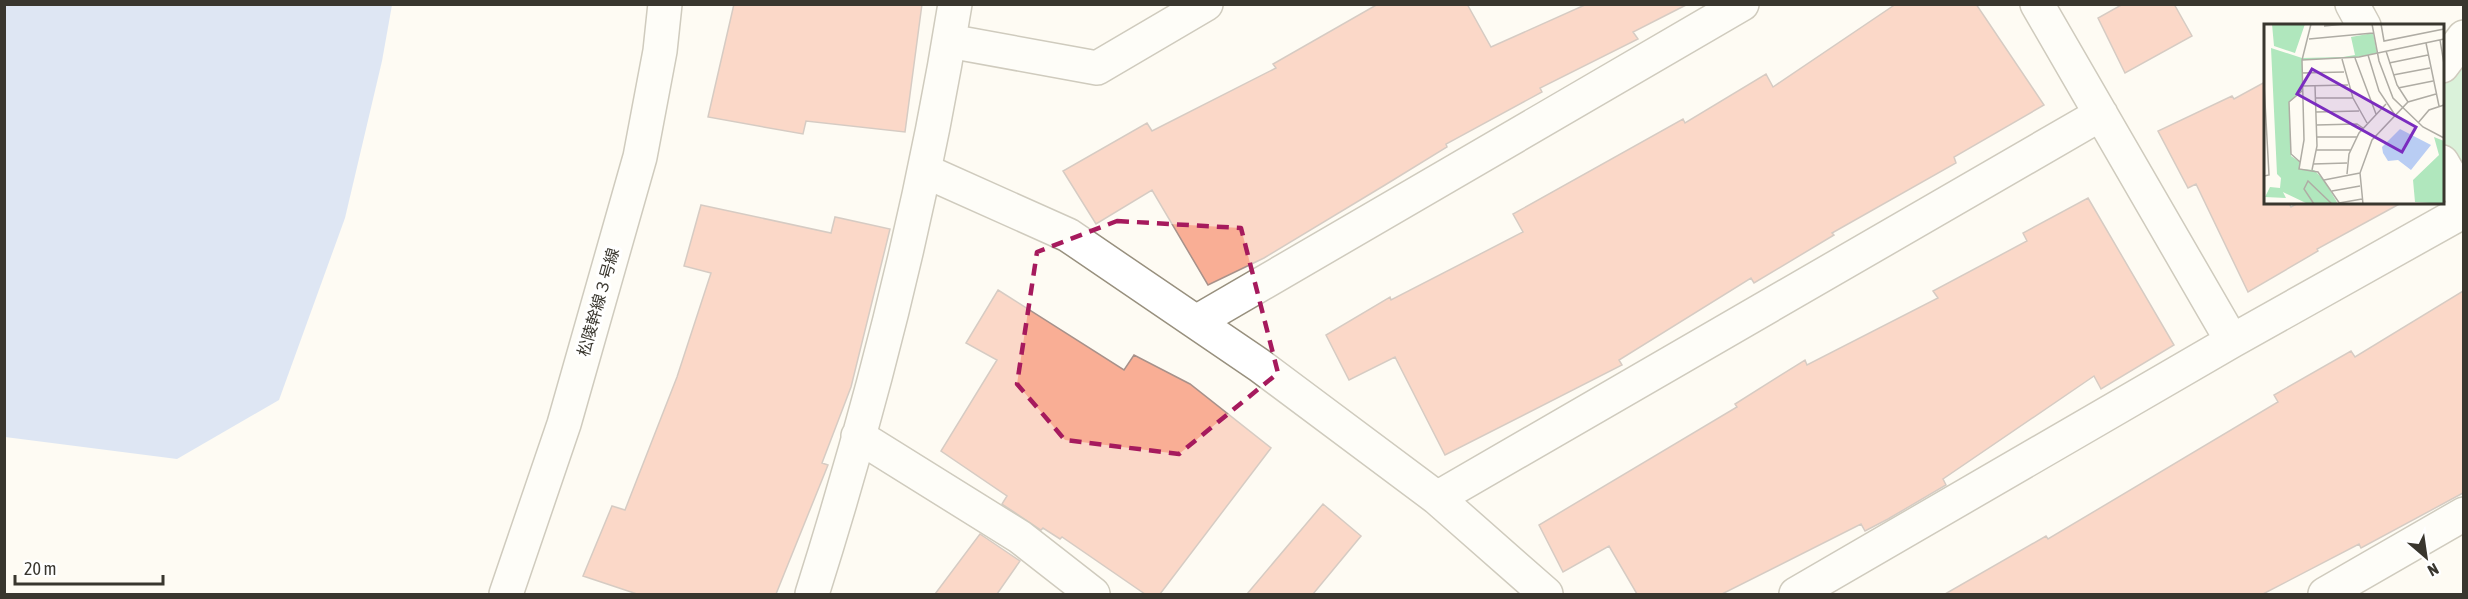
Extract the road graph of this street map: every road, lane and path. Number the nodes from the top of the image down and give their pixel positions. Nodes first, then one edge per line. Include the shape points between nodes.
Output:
1 (665, 4) edge
2 (955, 4) edge
3 (1206, 4) edge
4 (1742, 4) edge
5 (2037, 4) edge
6 (2352, 4) edge
7 (2363, 24) edge
8 (2463, 37) edge
9 (949, 40) junction
10 (2444, 63) edge
11 (2101, 114) junction
12 (2444, 166) edge
13 (924, 171) junction
14 (2463, 200) edge
15 (2463, 212) edge
16 (1196, 322) junction
17 (2232, 340) junction
18 (858, 436) junction
19 (1437, 498) junction
20 (2463, 514) edge
21 (507, 594) edge
22 (812, 594) edge
23 (1093, 594) edge
24 (1546, 594) edge
25 (1796, 594) edge
26 (2325, 594) edge

1 - 21 street, 松陵幹線３号線 via 640,157 564,424
2 - 9 street
3 - 9 street via 1097,68
4 - 16 street
5 - 11 street
6 - 7 street
8 - 10 street
9 - 13 street
11 - 17 street
11 - 19 street
12 - 14 street
13 - 16 street via 1068,235
13 - 18 street via 898,290
15 - 17 street
16 - 19 street
17 - 25 street
18 - 22 street
18 - 23 street via 1020,537
19 - 24 street
20 - 26 street

